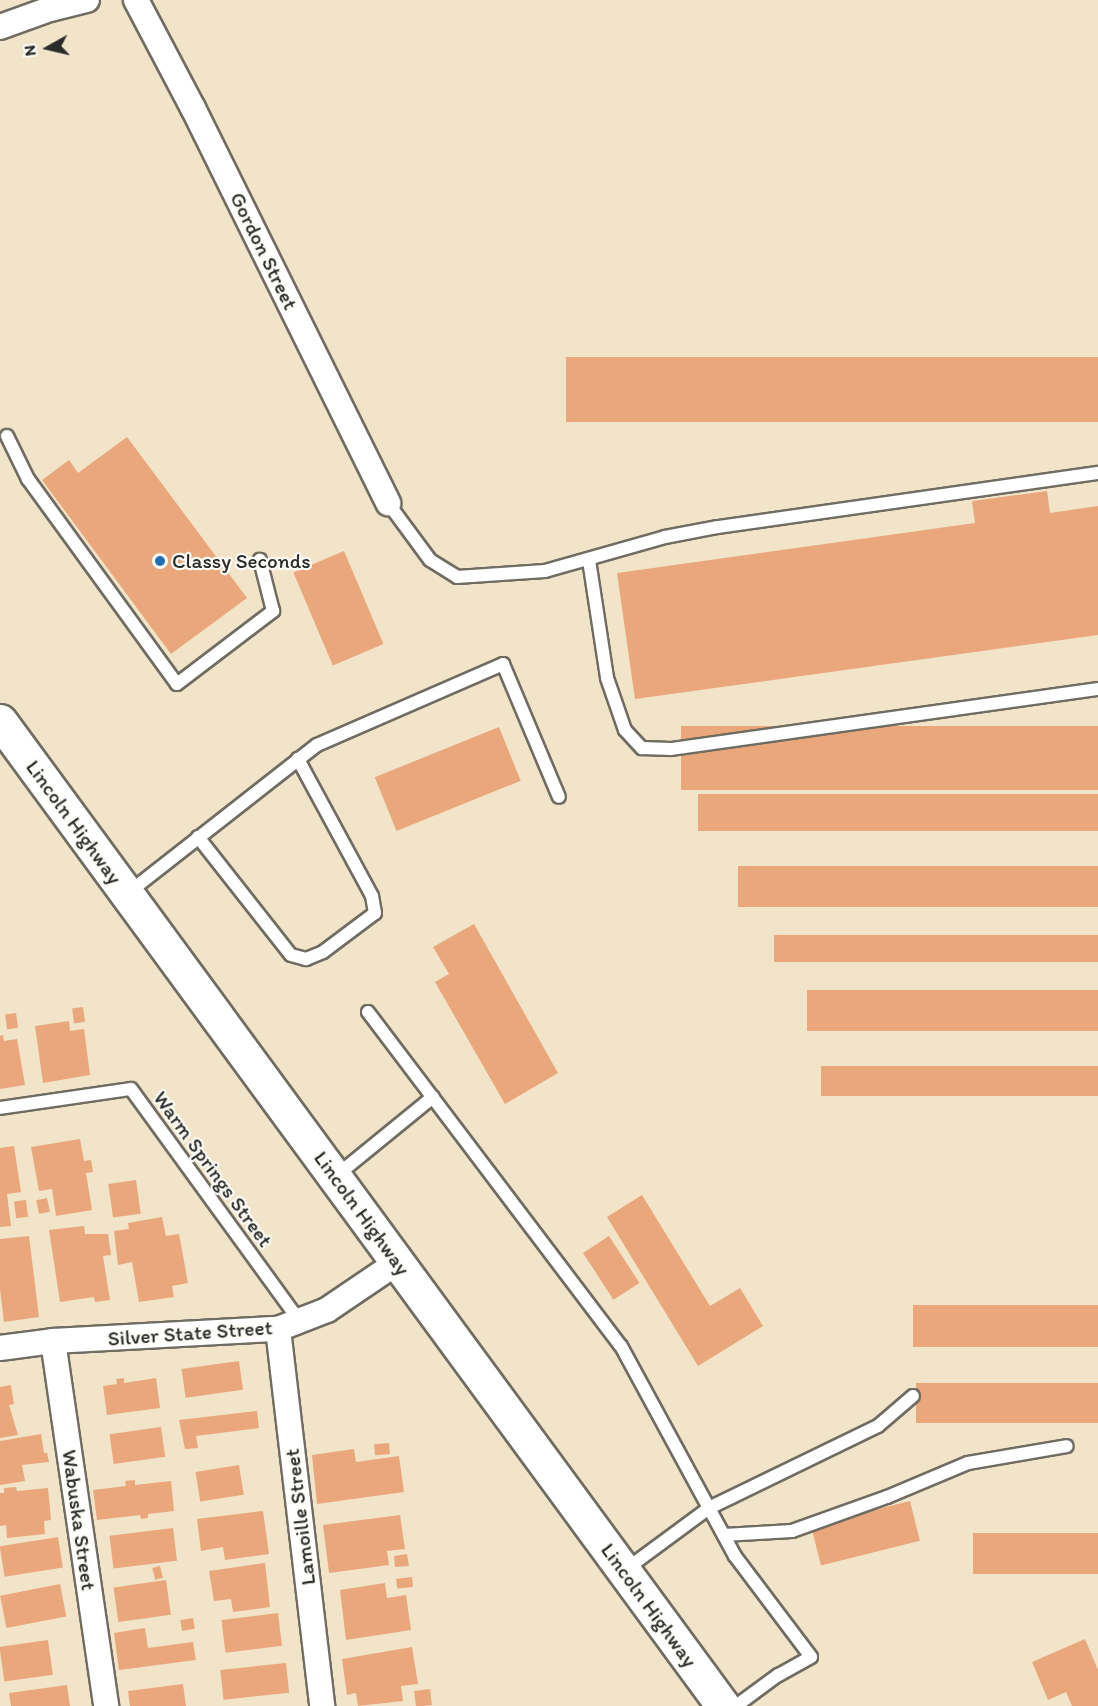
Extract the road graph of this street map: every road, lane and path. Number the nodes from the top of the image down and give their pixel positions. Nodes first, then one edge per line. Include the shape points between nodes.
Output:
1 (87, 0) edge
2 (136, 0) edge
3 (0, 27) edge
4 (8, 436) dead end
5 (1098, 473) edge
6 (388, 503) joint
7 (260, 560) dead end
8 (589, 560) junction
9 (1098, 689) edge
10 (3, 730) edge
11 (298, 759) junction
12 (559, 797) dead end
13 (198, 837) junction
14 (127, 894) junction
15 (368, 1011) dead end
16 (433, 1097) junction
17 (0, 1108) edge
18 (335, 1177) junction
19 (398, 1262) junction
20 (288, 1324) junction
21 (53, 1341) junction
22 (0, 1348) edge
23 (913, 1396) dead end
24 (1067, 1446) dead end
25 (709, 1508) junction
26 (724, 1535) junction
27 (624, 1571) junction
28 (105, 1702) edge
29 (322, 1706) edge
30 (723, 1706) edge
31 (736, 1706) edge

1 - 3 street
2 - 6 street, Gordon Street
4 - 7 lane via 28,480 177,684 273,611
5 - 8 lane via 718,526
6 - 8 lane via 430,560 457,577 544,571
8 - 9 lane via 607,678 625,730 642,748 671,749
10 - 14 highway, Lincoln Highway
11 - 12 lane via 317,745 503,664
11 - 13 lane
11 - 13 lane via 372,896 375,913 323,951 306,959 291,955
13 - 14 lane
14 - 18 highway, Lincoln Highway
15 - 16 lane
16 - 18 lane
16 - 25 lane via 621,1346
17 - 20 lane, Warm Springs Street via 131,1089
18 - 19 highway, Lincoln Highway
19 - 20 street, Silver State Street via 327,1310
19 - 27 highway, Lincoln Highway
20 - 21 street, Silver State Street
20 - 29 street, Lamoille Street
21 - 22 street, Silver State Street
21 - 28 street, Wabuska Street
23 - 25 lane via 878,1426
24 - 26 lane via 968,1463 792,1531
25 - 26 lane
25 - 27 lane
26 - 31 lane via 735,1556 811,1657 777,1675
27 - 30 highway, Lincoln Highway

